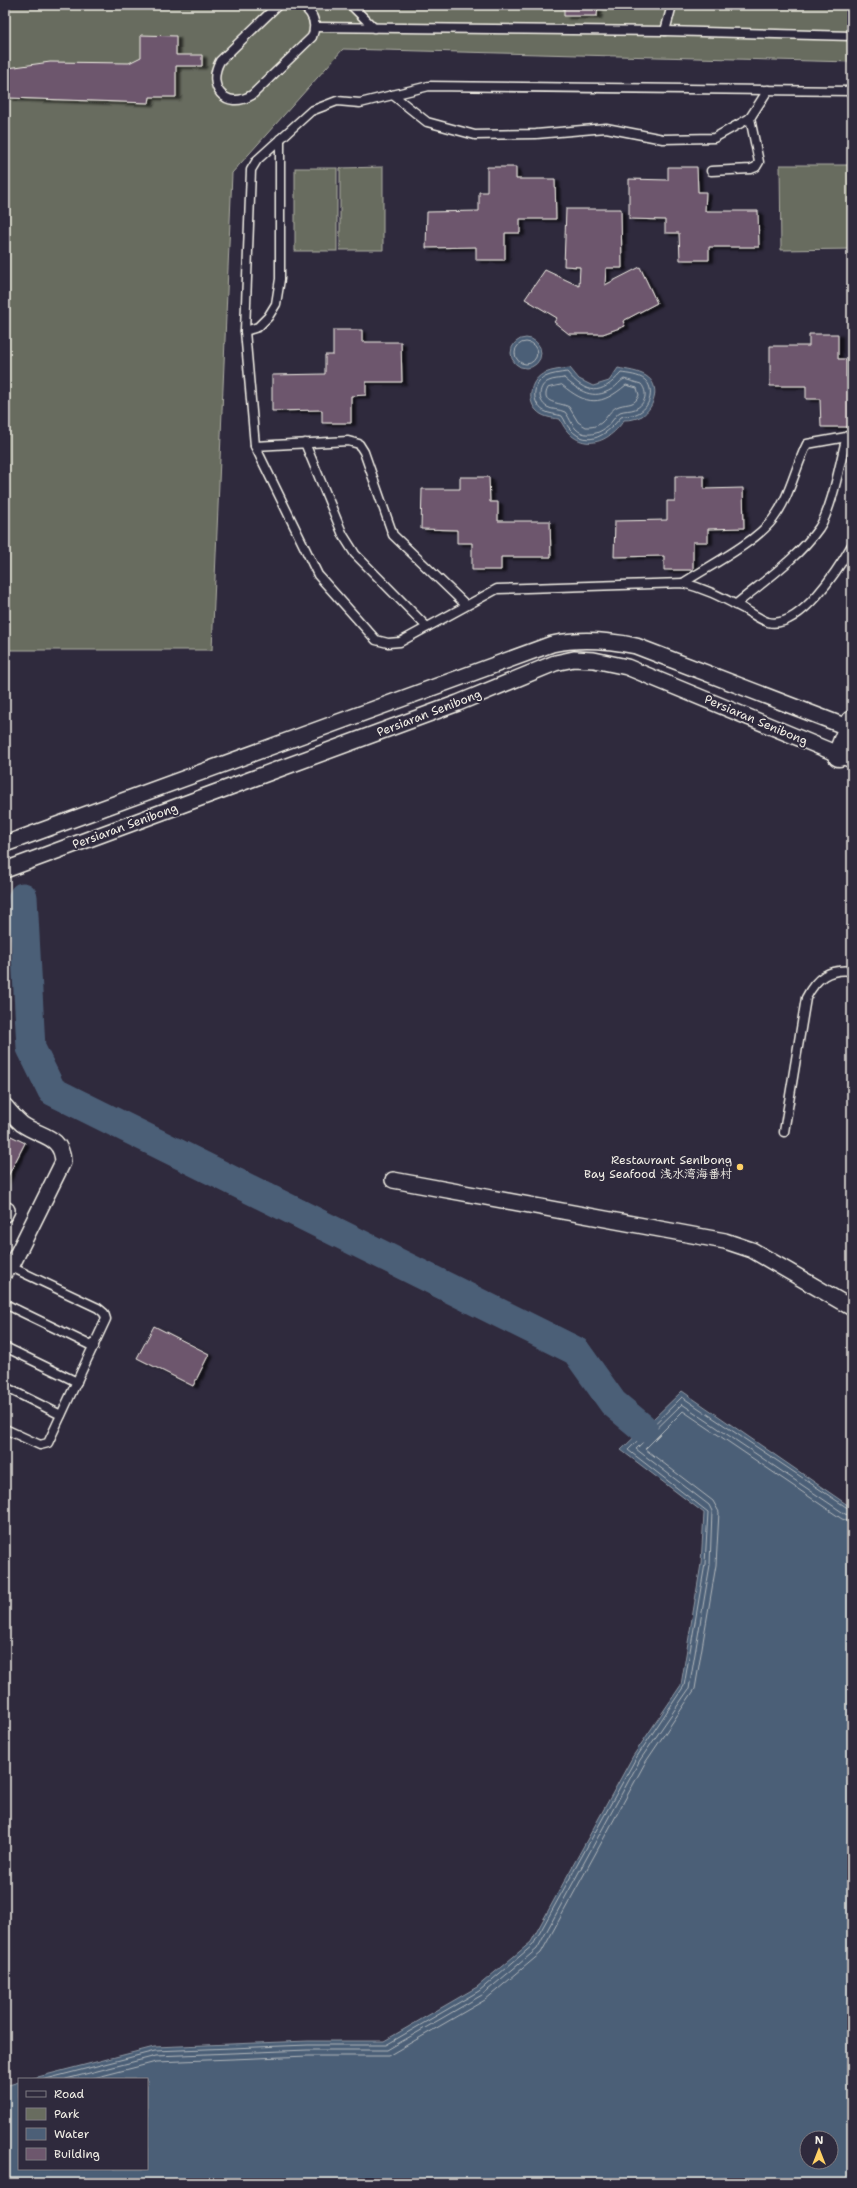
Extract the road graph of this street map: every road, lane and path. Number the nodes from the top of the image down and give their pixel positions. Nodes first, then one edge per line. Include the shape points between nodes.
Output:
1 (278, 5) edge
2 (302, 5) edge
3 (351, 5) edge
4 (672, 5) edge
5 (315, 27) junction
6 (374, 28) junction
7 (666, 30) junction
8 (852, 36) edge
9 (768, 90) junction
10 (852, 91) edge
11 (393, 95) junction
12 (750, 118) junction
13 (280, 139) junction
14 (711, 170) dead end
15 (246, 331) junction
16 (850, 436) edge
17 (305, 443) junction
18 (255, 446) junction
19 (852, 545) edge
20 (683, 583) junction
21 (466, 605) junction
22 (735, 605) junction
23 (427, 627) junction
24 (851, 726) edge
25 (846, 758) edge
26 (5, 844) edge
27 (5, 870) edge
28 (852, 971) edge
29 (5, 1106) edge
30 (784, 1132) dead end
31 (393, 1180) dead end
32 (7, 1270) edge
33 (5, 1304) edge
34 (852, 1308) edge
35 (5, 1347) edge
36 (94, 1348) junction
37 (77, 1382) junction
38 (5, 1387) edge
39 (61, 1414) junction
40 (5, 1428) edge

1 - 5 lane via 220,61 216,68 216,84 219,92 226,98 234,101 252,96 312,37
2 - 5 lane via 315,20
3 - 6 lane
4 - 7 lane
5 - 6 lane
6 - 7 lane
7 - 8 lane
9 - 10 lane
9 - 11 lane via 429,86
9 - 12 lane
11 - 12 lane via 427,122 475,135 536,134 606,128 663,139 714,138
11 - 13 lane via 360,103 337,101 311,111
12 - 14 lane via 759,162 751,169
13 - 15 lane via 257,160 251,170
13 - 15 lane via 280,279 276,304 258,327
15 - 18 lane
16 - 20 lane via 807,444 798,461 790,489 773,519 735,551
16 - 22 lane via 820,527 803,548
17 - 18 lane
17 - 21 lane via 359,444 393,535
17 - 23 lane via 343,535 355,554
18 - 23 lane via 318,575 376,640 400,642
19 - 22 lane via 836,572 806,606 789,619 769,623
20 - 21 lane via 497,589
20 - 22 lane via 707,589
21 - 23 lane
24 - 25 main road
24 - 26 street, Persiaran Senibong via 636,646 614,641 571,640 552,644
25 - 27 street, Persiaran Senibong via 626,667 594,660 574,659 555,663 451,706
28 - 30 lane via 837,970 821,978 813,984 806,998
29 - 32 street via 23,1125 55,1142 61,1149 63,1162
31 - 34 street via 725,1241 752,1250
32 - 36 lane via 98,1308 104,1313 106,1322
33 - 36 lane
35 - 37 lane
36 - 37 lane
37 - 39 lane
38 - 39 lane
39 - 40 lane via 46,1444 40,1445

